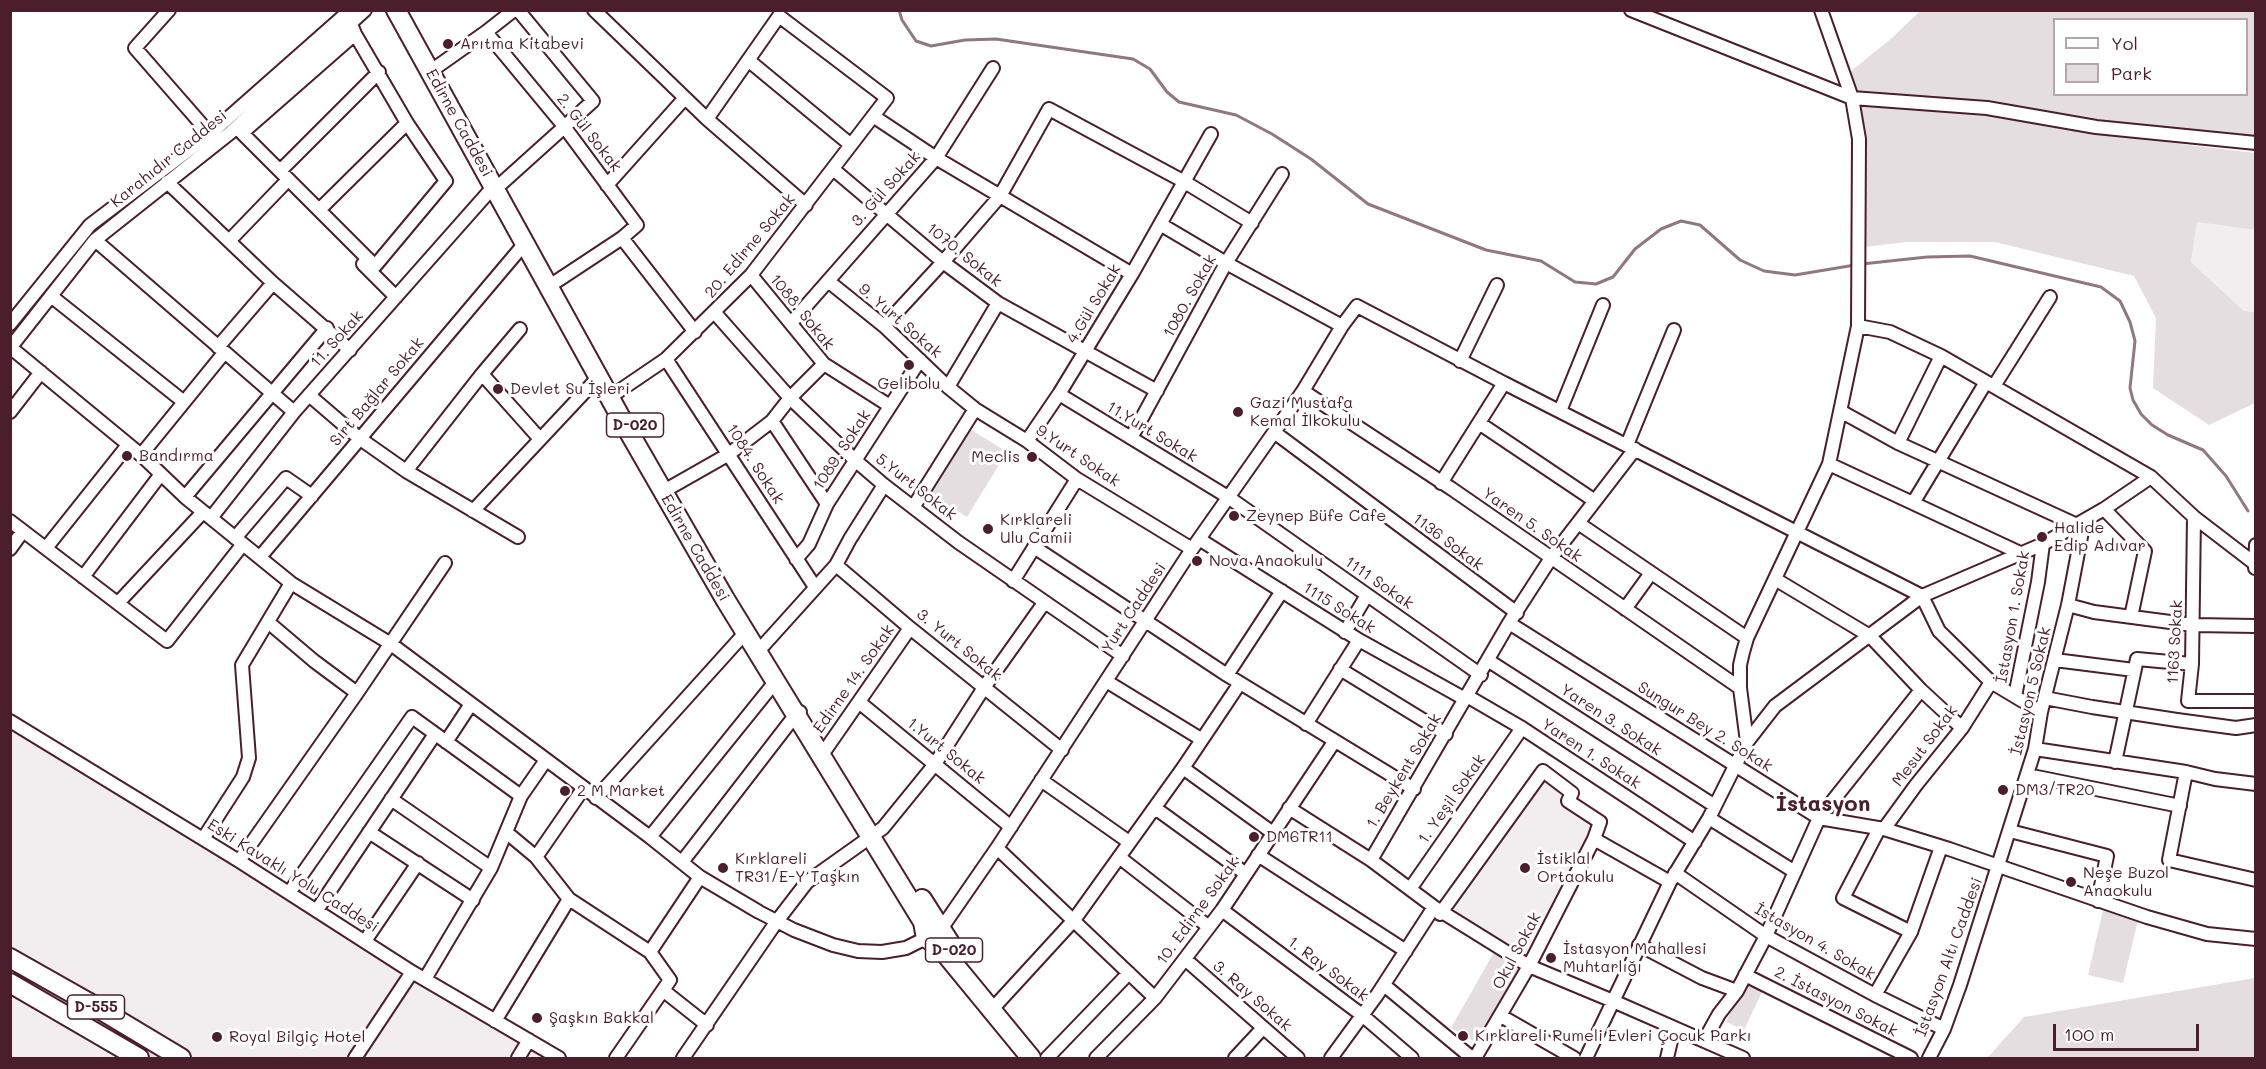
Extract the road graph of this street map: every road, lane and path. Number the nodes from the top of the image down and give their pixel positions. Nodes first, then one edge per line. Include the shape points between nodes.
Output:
1 (169, 10) edge
2 (352, 10) edge
3 (365, 10) edge
4 (396, 10) edge
5 (407, 10) edge
6 (516, 10) edge
7 (594, 10) edge
8 (1631, 10) edge
9 (1821, 10) edge
10 (353, 29) junction
11 (486, 32) junction
12 (748, 60) junction
13 (438, 66) junction
14 (993, 68) dead end
15 (379, 72) junction
16 (1852, 98) junction
17 (684, 99) junction
18 (873, 116) junction
19 (707, 119) junction
20 (408, 123) junction
21 (564, 127) junction
22 (230, 133) junction
23 (210, 134) junction
24 (1210, 134) dead end
25 (2256, 143) edge
26 (851, 145) junction
27 (936, 158) junction
28 (833, 169) junction
29 (280, 171) junction
30 (1282, 174) dead end
31 (1183, 181) junction
32 (167, 182) junction
33 (498, 184) junction
34 (608, 184) junction
35 (283, 185) junction
36 (1000, 196) junction
37 (806, 205) junction
38 (319, 210) junction
39 (887, 213) junction
40 (1252, 223) junction
41 (1160, 224) junction
42 (622, 238) junction
43 (96, 240) junction
44 (229, 241) junction
45 (520, 249) dead end
46 (943, 262) junction
47 (1226, 263) junction
48 (1132, 274) junction
49 (751, 275) junction
50 (557, 280) junction
51 (828, 281) junction
52 (273, 283) junction
53 (1497, 285) dead end
54 (51, 296) junction
55 (396, 297) junction
56 (2050, 297) dead end
57 (998, 303) junction
58 (1603, 305) dead end
59 (715, 313) junction
60 (791, 323) junction
61 (10, 324) edge
62 (884, 326) junction
63 (1342, 326) junction
64 (1858, 326) junction
65 (327, 328) junction
66 (520, 329) dead end
67 (1674, 330) dead end
68 (695, 332) junction
69 (11, 348) edge
70 (221, 350) junction
71 (350, 350) junction
72 (1085, 351) junction
73 (1941, 356) junction
74 (666, 359) junction
75 (920, 360) junction
76 (1460, 360) junction
77 (825, 364) junction
78 (41, 372) junction
79 (482, 374) junction
80 (593, 383) dead end
81 (1504, 383) junction
82 (1990, 384) junction
83 (948, 387) junction
84 (1157, 391) junction
85 (1303, 391) junction
86 (616, 393) junction
87 (273, 394) junction
88 (1059, 394) junction
89 (309, 395) junction
90 (790, 398) junction
91 (184, 402) junction
92 (890, 406) junction
93 (975, 409) junction
94 (1560, 411) junction
95 (10, 412) edge
96 (294, 412) junction
97 (1842, 412) junction
98 (772, 421) junction
99 (1479, 423) junction
100 (1274, 432) junction
101 (359, 438) junction
102 (1131, 438) junction
103 (540, 439) junction
104 (1027, 441) junction
105 (1898, 443) junction
106 (128, 445) junction
107 (1631, 447) junction
108 (729, 454) junction
109 (141, 455) junction
110 (856, 461) junction
111 (1940, 462) junction
112 (1829, 464) junction
113 (406, 471) junction
114 (161, 474) junction
115 (2151, 477) junction
116 (1077, 479) junction
117 (1442, 483) junction
118 (884, 485) junction
119 (671, 487) junction
120 (312, 495) junction
121 (185, 497) junction
122 (1228, 497) junction
123 (1595, 501) junction
124 (827, 504) junction
125 (1913, 504) junction
126 (914, 506) junction
127 (2104, 509) junction
128 (473, 511) junction
129 (207, 515) junction
130 (2194, 517) junction
131 (10, 521) edge
132 (1578, 523) junction
133 (2080, 523) junction
134 (23, 531) junction
135 (1799, 532) junction
136 (518, 537) dead end
137 (239, 541) junction
138 (1195, 544) junction
139 (2043, 544) junction
140 (2256, 546) edge
141 (1034, 547) junction
142 (46, 548) junction
143 (10, 549) edge
144 (2020, 553) junction
145 (260, 557) junction
146 (1551, 558) junction
147 (796, 559) junction
148 (445, 563) dead end
149 (836, 565) junction
150 (2255, 567) edge
151 (1651, 573) junction
152 (83, 577) junction
153 (1775, 579) junction
154 (1013, 580) junction
155 (291, 583) junction
156 (816, 587) junction
157 (1282, 591) junction
158 (1367, 595) junction
159 (1922, 596) junction
160 (118, 603) junction
161 (1044, 603) junction
162 (2068, 606) junction
163 (1625, 609) junction
164 (2131, 617) junction
165 (1513, 618) junction
166 (1146, 621) junction
167 (268, 622) junction
168 (2193, 625) junction
169 (2256, 626) edge
170 (910, 628) junction
171 (1345, 632) junction
172 (745, 633) junction
173 (1870, 636) junction
174 (1747, 639) junction
175 (1359, 640) junction
176 (391, 644) junction
177 (762, 647) junction
178 (1123, 656) junction
179 (2055, 660) junction
180 (1489, 661) junction
181 (2192, 664) junction
182 (1341, 669) junction
183 (2134, 670) junction
184 (1227, 675) junction
185 (1481, 675) junction
186 (1106, 681) junction
187 (775, 682) junction
188 (1991, 682) junction
189 (1240, 683) junction
190 (985, 687) junction
191 (1740, 688) junction
192 (1921, 690) junction
193 (357, 693) junction
194 (2016, 696) junction
195 (1466, 698) junction
196 (2045, 698) junction
197 (2256, 701) edge
198 (859, 702) junction
199 (471, 704) junction
200 (2041, 712) junction
201 (2127, 712) junction
202 (799, 713) junction
203 (10, 721) edge
204 (1306, 724) junction
205 (2256, 725) edge
206 (1522, 728) junction
207 (1962, 728) junction
208 (435, 734) junction
209 (1446, 734) junction
210 (1201, 739) junction
211 (446, 742) junction
212 (1334, 742) junction
213 (1747, 742) junction
214 (825, 749) junction
215 (2035, 749) junction
216 (1062, 750) junction
217 (546, 760) junction
218 (2115, 762) junction
219 (935, 764) junction
220 (1735, 765) junction
221 (1183, 768) junction
222 (2186, 772) junction
223 (2027, 776) junction
224 (1041, 780) junction
225 (2256, 783) edge
226 (583, 789) junction
227 (1414, 789) junction
228 (521, 796) junction
229 (596, 798) junction
230 (391, 799) junction
231 (1715, 806) junction
232 (2180, 806) junction
233 (1155, 808) junction
234 (1289, 808) junction
235 (1709, 818) junction
236 (1820, 818) junction
237 (1011, 827) junction
238 (1881, 829) junction
239 (506, 831) junction
240 (2010, 831) junction
241 (369, 832) junction
242 (1273, 833) junction
243 (873, 834) junction
244 (650, 837) junction
245 (203, 839) junction
246 (1594, 839) junction
247 (1129, 842) junction
248 (1695, 842) junction
249 (1941, 847) junction
250 (998, 848) junction
251 (1258, 855) junction
252 (536, 857) junction
253 (1119, 857) junction
254 (1371, 860) junction
255 (239, 861) junction
256 (682, 862) junction
257 (417, 863) junction
258 (1999, 866) junction
259 (491, 868) junction
260 (1795, 872) junction
261 (1246, 874) junction
262 (700, 877) junction
263 (1672, 878) junction
264 (2256, 880) edge
265 (1410, 889) junction
266 (289, 893) junction
267 (569, 899) junction
268 (473, 900) junction
269 (2098, 901) junction
270 (317, 910) junction
271 (1222, 910) junction
272 (1439, 911) junction
273 (1074, 920) junction
274 (777, 921) junction
275 (1209, 927) junction
276 (1911, 932) junction
277 (934, 934) junction
278 (1766, 936) junction
279 (2256, 939) edge
280 (365, 941) junction
281 (1640, 945) junction
282 (1406, 951) junction
283 (650, 952) junction
284 (10, 958) edge
285 (1185, 959) junction
286 (1528, 966) junction
287 (412, 972) junction
288 (1129, 973) junction
289 (1745, 975) junction
290 (425, 979) junction
291 (10, 983) edge
292 (1384, 985) junction
293 (664, 991) junction
294 (1737, 991) junction
295 (1875, 995) junction
296 (1155, 998) junction
297 (1613, 1001) junction
298 (996, 1005) junction
299 (1362, 1015) junction
300 (1501, 1016) junction
301 (495, 1021) junction
302 (707, 1024) junction
303 (1263, 1028) junction
304 (1674, 1028) junction
305 (1944, 1029) junction
306 (529, 1040) junction
307 (1704, 1041) junction
308 (139, 1059) edge
309 (181, 1059) edge
310 (355, 1059) edge
311 (518, 1059) edge
312 (559, 1059) edge
313 (616, 1059) edge
314 (683, 1059) edge
315 (1031, 1059) edge
316 (1045, 1059) edge
317 (1096, 1059) edge
318 (1235, 1059) edge
319 (1298, 1059) edge
320 (1331, 1059) edge
321 (1412, 1059) edge
322 (1473, 1059) edge
323 (1574, 1059) edge
324 (1586, 1059) edge
325 (1668, 1059) edge
326 (1743, 1059) edge
327 (1911, 1059) edge
328 (1929, 1059) edge

1 - 23 street via 135,48
2 - 23 street
3 - 10 street, Karahıdır Caddesi
4 - 33 highway, Edirne Caddesi
5 - 13 highway, Edirne Caddesi / D-020
6 - 11 street
6 - 21 street, 11. Sokak via 592,102
7 - 17 street
8 - 16 street
9 - 16 street
10 - 15 street
10 - 22 street, Karahıdır Caddesi
10 - 29 street via 242,134
11 - 13 street
11 - 21 street, 2. Gül Sokak
12 - 18 street, 20. Edirne Sokak via 779,16 887,98
12 - 19 street
12 - 26 street
13 - 33 highway, Edirne Caddesi / D-020
14 - 27 street, 3. Gül Sokak
15 - 20 street
15 - 29 street
16 - 25 street via 1988,108 2096,127
16 - 64 street via 1858,139
17 - 19 street
17 - 34 street
18 - 26 street, 20. Edirne Sokak
18 - 27 street
19 - 37 street
20 - 38 street
20 - 38 street via 446,181 375,266
21 - 33 street, 11. Sokak
21 - 34 street, 2. Gül Sokak
22 - 32 street, Karahıdır Caddesi
22 - 35 street
23 - 61 street via 90,225
24 - 31 street, 4.Gül Sokak
26 - 28 street, 20. Edirne Sokak
27 - 36 street
27 - 39 street, 3. Gül Sokak
28 - 37 street, 20. Edirne Sokak
28 - 39 street, 1070. Sokak
29 - 38 street
30 - 40 street, 1080. Sokak
31 - 36 street via 1049,109
31 - 40 street
31 - 41 street, 4.Gül Sokak
32 - 43 street, Karahıdır Caddesi
32 - 44 street
33 - 50 highway, Edirne Caddesi / D-020
33 - 55 street, 11. Sokak
33 - 172 highway, Edirne Caddesi via 589,362
34 - 42 street, 2. Gül Sokak via 638,225
35 - 44 street
35 - 55 street
36 - 46 street
36 - 48 street
37 - 49 street, 20. Edirne Sokak
39 - 46 street, 1070. Sokak
39 - 51 street, 3. Gül Sokak
40 - 47 street, 1080. Sokak
41 - 47 street
41 - 48 street, 4.Gül Sokak
42 - 50 street
42 - 68 street
43 - 54 street, Karahıdır Caddesi
43 - 70 street
44 - 52 street
45 - 101 street, Sırt Bağlar Sokak
46 - 57 street, 1070. Sokak
46 - 62 street
47 - 63 street
47 - 84 street, 1080. Sokak
48 - 72 street, 4.Gül Sokak
49 - 59 street, 20. Edirne Sokak
49 - 60 street, 1088. Sokak
50 - 86 highway, Edirne Caddesi / D-020
51 - 60 street, 3. Gül Sokak
51 - 62 street, 9. Yurt Sokak
52 - 65 street
52 - 70 street
53 - 76 street
54 - 69 street, Karahıdır Caddesi
54 - 91 street
55 - 71 street, 11. Sokak
56 - 82 street
57 - 72 street, 1070. Sokak
57 - 83 street
58 - 94 street
59 - 68 street, 20. Edirne Sokak
59 - 90 street, 5.Yurt Sokak
60 - 77 street, 1088. Sokak
62 - 75 street, 9. Yurt Sokak
63 - 76 street, Yurt Caddesi via 1357,306
63 - 85 street, Yurt Caddesi
64 - 73 street via 1890,332
64 - 97 street
65 - 71 street
65 - 87 street
66 - 79 street
67 - 107 street, 1. Beykent Sokak
68 - 74 street, 20. Edirne Sokak
69 - 78 street
70 - 87 street
70 - 91 street
71 - 89 street, 11. Sokak
72 - 84 street, 1070. Sokak
72 - 88 street, 4.Gül Sokak
73 - 82 street
73 - 105 street
74 - 86 street, 20. Edirne Sokak
74 - 108 street, 1084. Sokak
75 - 83 street, 9. Yurt Sokak
75 - 92 street, 1089. Sokak
76 - 81 street
77 - 90 street
77 - 92 street, 1088. Sokak
78 - 95 street
78 - 106 street
79 - 103 street
79 - 113 street
80 - 103 street
81 - 94 street
81 - 99 street
82 - 111 street
82 - 115 street
83 - 93 street, 9.Yurt Sokak
84 - 102 street, 1080. Sokak
85 - 100 street, Yurt Caddesi
85 - 117 street, Yaren 5. Sokak
86 - 119 highway, Edirne Caddesi / D-020
87 - 96 street
87 - 121 street
88 - 102 street, 11.Yurt Sokak
88 - 104 street, 4.Gül Sokak
89 - 96 street, 11. Sokak
89 - 101 street
90 - 98 street
90 - 110 street, 5.Yurt Sokak
91 - 109 street
92 - 110 street, 1089. Sokak
93 - 104 street, 9.Yurt Sokak
93 - 126 street
94 - 107 street
96 - 129 street, 11. Sokak
97 - 105 street
97 - 112 street
98 - 108 street
98 - 124 street
99 - 117 street
99 - 123 street
100 - 122 street, Yurt Caddesi
100 - 165 street, 1136 Sokak
101 - 113 street
101 - 120 street, Sırt Bağlar Sokak
102 - 122 street, 11.Yurt Sokak
103 - 128 street
104 - 116 street, 9.Yurt Sokak
105 - 111 street
106 - 109 street
106 - 142 street
107 - 123 street, 1. Beykent Sokak
107 - 135 street
108 - 119 street
108 - 147 street, 1084. Sokak
109 - 114 street
110 - 118 street, 5.Yurt Sokak
110 - 124 street, 1089. Sokak
111 - 125 street
111 - 133 street
112 - 125 street
112 - 135 street
113 - 128 street
114 - 121 street
114 - 152 street
115 - 127 street
115 - 130 street
116 - 138 street, 9.Yurt Sokak
116 - 141 street
117 - 146 street, Yaren 5. Sokak
118 - 126 street, 5.Yurt Sokak
118 - 149 street
119 - 177 highway, Edirne Caddesi / D-020
120 - 137 street via 286,478
120 - 145 street, Sırt Bağlar Sokak
121 - 129 street
122 - 138 street, Yurt Caddesi
122 - 158 street, 1111 Sokak
123 - 132 street, 1. Beykent Sokak
124 - 147 street, 1089. Sokak via 809,544
125 - 144 street
126 - 154 street, 5.Yurt Sokak
127 - 133 street
127 - 164 street via 2145,551
128 - 136 street
129 - 137 street
129 - 160 street, 11. Sokak
130 - 150 street
130 - 168 street, 1163 Sokak
131 - 134 street
132 - 146 street, 1. Beykent Sokak
132 - 151 street
133 - 139 street
133 - 162 street, İstasyon 5 Sokak
134 - 142 street
134 - 143 street
135 - 153 street
135 - 159 street
137 - 145 street
137 - 160 street via 167,641
138 - 157 street, 1115 Sokak
138 - 166 street, Yurt Caddesi
139 - 144 street
139 - 194 street, İstasyon 1. Sokak
140 - 150 street
141 - 154 street
141 - 166 street
142 - 152 street
144 - 159 street
145 - 155 street
146 - 163 street, Yaren 5. Sokak
146 - 165 street, 1. Beykent Sokak
147 - 156 street, 1084. Sokak
148 - 176 street
149 - 156 street
149 - 170 street, 3. Yurt Sokak
151 - 163 street
151 - 174 street
152 - 160 street
153 - 173 street
153 - 174 street
154 - 161 street, 5.Yurt Sokak
155 - 167 street
155 - 176 street
156 - 177 street
157 - 171 street, 1115 Sokak
157 - 184 street
158 - 171 street
158 - 185 street, 1111 Sokak
159 - 173 street
159 - 188 street via 1939,631
161 - 178 street, 5.Yurt Sokak
161 - 190 street
162 - 164 street
162 - 179 street, İstasyon 5 Sokak
163 - 191 street, Yaren 5. Sokak
164 - 168 street
165 - 180 street, 1. Beykent Sokak
165 - 220 street, Sungur Bey 2. Sokak
166 - 178 street, Yurt Caddesi
166 - 184 street
167 - 193 street
167 - 245 street via 242,665 249,758 243,777
168 - 169 street
168 - 181 street, 1163 Sokak
170 - 190 street, 3. Yurt Sokak
170 - 198 street, Edirne 14. Sokak
171 - 175 street, 1115 Sokak
172 - 187 highway, Edirne Caddesi
172 - 229 street
173 - 192 street
173 - 213 street via 1775,706
174 - 191 street via 1740,665
175 - 182 street
175 - 195 street, 1115 Sokak
176 - 193 street
176 - 199 street
177 - 202 highway, Edirne Caddesi / D-020
178 - 186 street, Yurt Caddesi
179 - 183 street
179 - 196 street, İstasyon 5 Sokak
180 - 185 street, 1. Beykent Sokak
180 - 231 street, Yaren 3. Sokak
181 - 183 street via 2137,659
181 - 197 street, 1163 Sokak via 2188,701
182 - 204 street
182 - 209 street
183 - 201 street
184 - 189 street
185 - 195 street, 1. Beykent Sokak
186 - 210 street
186 - 216 street, Yurt Caddesi
187 - 202 highway, Edirne Caddesi
187 - 244 street
188 - 194 street
188 - 207 street, Mesut Sokak
189 - 204 street
189 - 210 street
190 - 216 street, 3. Yurt Sokak
190 - 219 street
191 - 213 street
192 - 207 street
192 - 236 street
193 - 255 street
194 - 200 street
195 - 206 street, Yaren 1. Sokak
195 - 209 street, 1. Beykent Sokak
196 - 200 street, İstasyon 5 Sokak
196 - 201 street
198 - 214 street, Edirne 14. Sokak
198 - 219 street, 1.Yurt Sokak
199 - 211 street
199 - 217 street
200 - 215 street, İstasyon 5 Sokak
201 - 205 street via 2236,728
201 - 218 street
202 - 214 highway, Edirne Caddesi / D-020
202 - 243 highway, Edirne Caddesi
202 - 256 street
203 - 245 street, Eski Kavaklı Yolu Caddesi
204 - 212 street
206 - 248 street, Yaren 1. Sokak
206 - 265 street, 1. Yeşil Sokak
207 - 238 street, Mesut Sokak
208 - 211 street
208 - 230 street
208 - 266 street via 412,717
209 - 227 street, 1. Beykent Sokak
210 - 221 street
211 - 228 street
212 - 227 street
212 - 234 street, 10. Edirne Sokak
213 - 220 street
214 - 243 highway, Edirne Caddesi / D-020
215 - 218 street
215 - 223 street, İstasyon 5 Sokak
216 - 224 street, Yurt Caddesi
217 - 226 street
217 - 228 street
218 - 222 street
219 - 237 street, 1.Yurt Sokak
219 - 243 street via 890,820
220 - 231 street
220 - 236 street, Sungur Bey 2. Sokak
221 - 233 street
221 - 242 street
222 - 225 street
222 - 232 street
223 - 232 street
223 - 240 street, İstasyon 5 Sokak
224 - 237 street, Yurt Caddesi
224 - 247 street
226 - 229 street
226 - 252 street
227 - 254 street, 1. Beykent Sokak
228 - 239 street
229 - 244 street
230 - 241 street
230 - 259 street
231 - 235 street
232 - 264 street via 2169,860
233 - 247 street
233 - 261 street
234 - 242 street, 10. Edirne Sokak
234 - 254 street
235 - 248 street
235 - 260 street
236 - 238 street, Sungur Bey 2. Sokak
236 - 260 street
237 - 250 street, Yurt Caddesi
238 - 249 street, Sungur Bey 2. Sokak
238 - 276 street, Mesut Sokak via 1843,898
239 - 252 street
239 - 259 street
240 - 258 street, İstasyon 5 Sokak
240 - 269 street via 2107,856
241 - 257 street
241 - 270 street
242 - 251 street, 10. Edirne Sokak
243 - 274 street via 807,882
243 - 277 highway, Edirne Caddesi
244 - 256 street
245 - 255 street, Eski Kavaklı Yolu Caddesi
246 - 263 street
246 - 272 street via 1600,822 1568,801 1572,793 1543,771
246 - 286 street, Okul Sokak
247 - 253 street
248 - 263 street
249 - 258 street, Sungur Bey 2. Sokak
249 - 276 street
250 - 273 street
250 - 277 street, Yurt Caddesi
251 - 261 street, 10. Edirne Sokak
251 - 282 street
252 - 267 street
253 - 273 street
253 - 275 street
254 - 265 street
255 - 266 street, Eski Kavaklı Yolu Caddesi
256 - 262 street
257 - 268 street
257 - 280 street
258 - 269 street, Sungur Bey 2. Sokak
258 - 305 street, İstasyon Altı Caddesi
259 - 268 street
260 - 278 street
261 - 271 street, 10. Edirne Sokak
262 - 274 street
262 - 283 street
263 - 278 street, İstasyon 4. Sokak
263 - 281 street
265 - 272 street
266 - 270 street, Eski Kavaklı Yolu Caddesi
267 - 283 street
267 - 301 street
268 - 290 street
269 - 279 street, Sungur Bey 2. Sokak via 2207,934
270 - 280 street, Eski Kavaklı Yolu Caddesi
271 - 275 street, 10. Edirne Sokak
271 - 299 street, 1. Ray Sokak
272 - 282 street
272 - 286 street
273 - 288 street
273 - 298 street
274 - 277 street via 832,945 858,951 906,948
274 - 302 street
275 - 285 street, 10. Edirne Sokak
276 - 295 street
277 - 298 highway, Edirne Caddesi / D-020
277 - 315 highway, Edirne Caddesi / D-020
278 - 289 street
278 - 295 street, İstasyon 4. Sokak
280 - 287 street, Eski Kavaklı Yolu Caddesi
281 - 294 street via 1702,978
281 - 297 street
282 - 292 street
283 - 293 street via 670,980
284 - 309 highway, D-555
285 - 296 street, 10. Edirne Sokak
285 - 303 street, 3. Ray Sokak
286 - 297 street
286 - 300 street, Okul Sokak
287 - 290 street, Eski Kavaklı Yolu Caddesi
287 - 310 street
288 - 296 street
288 - 316 street
289 - 294 street
289 - 327 street, 2. İstasyon Sokak
290 - 301 street, Eski Kavaklı Yolu Caddesi
291 - 308 highway, D-555
292 - 299 street
292 - 322 street
293 - 302 street
293 - 313 street
294 - 307 street
295 - 305 street, İstasyon 4. Sokak
296 - 317 street, 10. Edirne Sokak
297 - 304 street
297 - 324 street
298 - 316 highway, Edirne Caddesi / D-020
299 - 320 street
299 - 321 street, 1. Ray Sokak
300 - 322 street, Okul Sokak
300 - 323 street
301 - 306 street, Eski Kavaklı Yolu Caddesi
302 - 314 street
303 - 318 street
303 - 319 street, 3. Ray Sokak
304 - 307 street
304 - 325 street
305 - 328 street, İstasyon Altı Caddesi
306 - 311 street
306 - 312 street, Eski Kavaklı Yolu Caddesi
307 - 326 street

